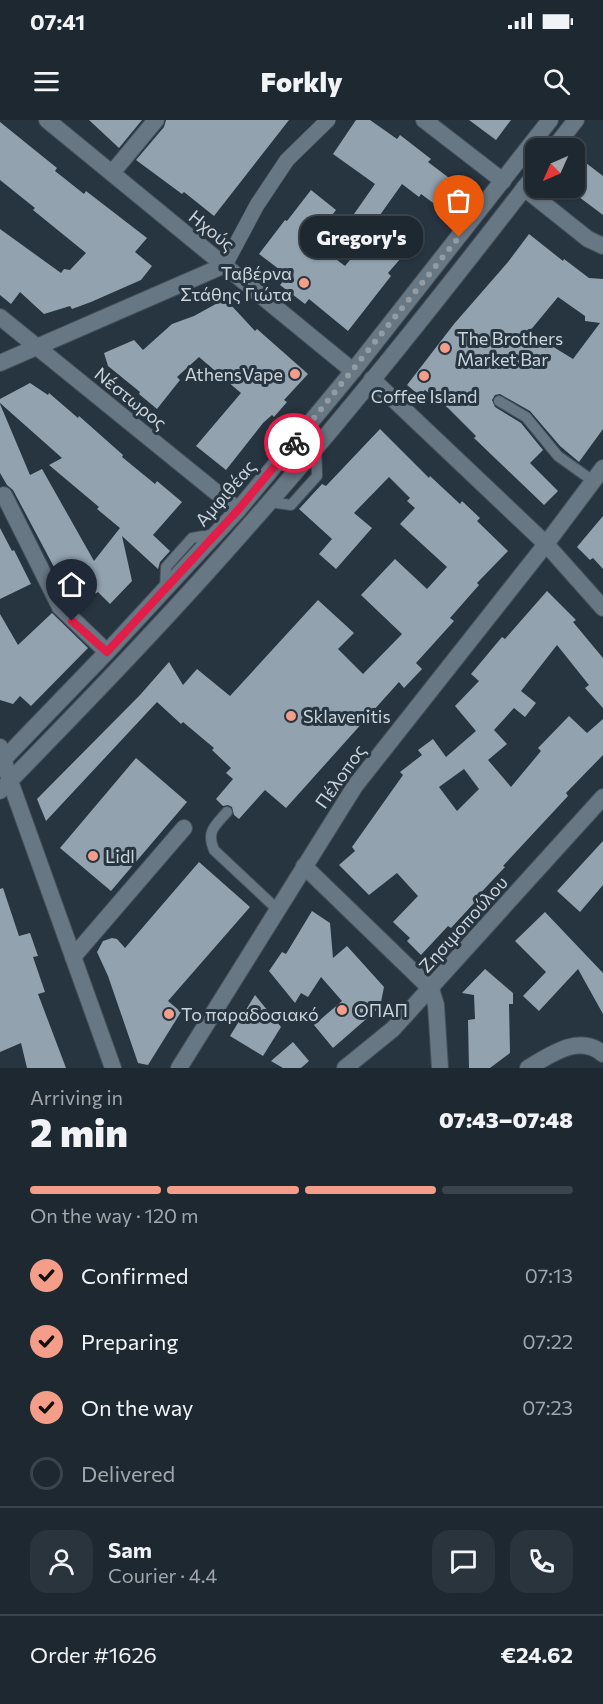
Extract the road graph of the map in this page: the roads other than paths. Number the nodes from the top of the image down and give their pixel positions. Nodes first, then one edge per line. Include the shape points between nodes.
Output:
1 (47, 120) edge
2 (156, 120) edge
3 (328, 120) edge
4 (424, 120) edge
5 (550, 120) edge
6 (576, 120) edge
7 (562, 138) edge
8 (112, 173) junction
9 (503, 181) junction
10 (524, 188) joint
11 (603, 246) edge
12 (225, 266) junction
13 (0, 317) edge
14 (37, 347) junction
15 (0, 363) edge
16 (353, 371) junction
17 (372, 379) junction
18 (499, 401) dead end
19 (598, 474) edge
20 (4, 495) dead end
21 (238, 510) junction
22 (546, 544) junction
23 (603, 608) edge
24 (107, 652) junction
25 (2, 768) edge
26 (603, 797) edge
27 (227, 812) dead end
28 (184, 828) dead end
29 (304, 866) junction
30 (278, 910) junction
31 (73, 957) junction
32 (431, 989) junction
33 (603, 1054) edge
34 (113, 1068) edge
35 (179, 1068) edge
36 (345, 1068) edge
37 (440, 1068) edge
38 (528, 1068) edge

1 - 8 street, Ηχούς
2 - 8 street
3 - 12 street via 287,160 257,205
4 - 9 street
5 - 9 street, Αμφιθέας
6 - 7 street
8 - 12 street, Ηχούς
9 - 16 street, Αμφιθέας
10 - 11 street via 588,239
10 - 17 street
12 - 14 street
12 - 16 street, Ηχούς
13 - 14 street, Νέστωρος
14 - 15 street
14 - 21 street, Νέστωρος
16 - 21 street, Αμφιθέας
17 - 22 street
17 - 25 street via 148,637
18 - 19 lane via 526,417 558,456
19 - 22 street, Πέλοπος
20 - 24 street via 60,607
21 - 24 street, Αμφιθέας
22 - 23 street
22 - 29 street, Πέλοπος via 355,786
24 - 25 street, Αμφιθέας
25 - 31 street
26 - 32 street, Ζησιμοπούλου
27 - 30 lane via 210,833 214,850
28 - 31 street
29 - 30 street, Πέλοπος
29 - 32 street
30 - 35 street, Πέλοπος
31 - 34 street
32 - 36 street, Ζησιμοπούλου via 389,1034
32 - 37 street via 436,1005
33 - 38 street via 595,1047 578,1044

